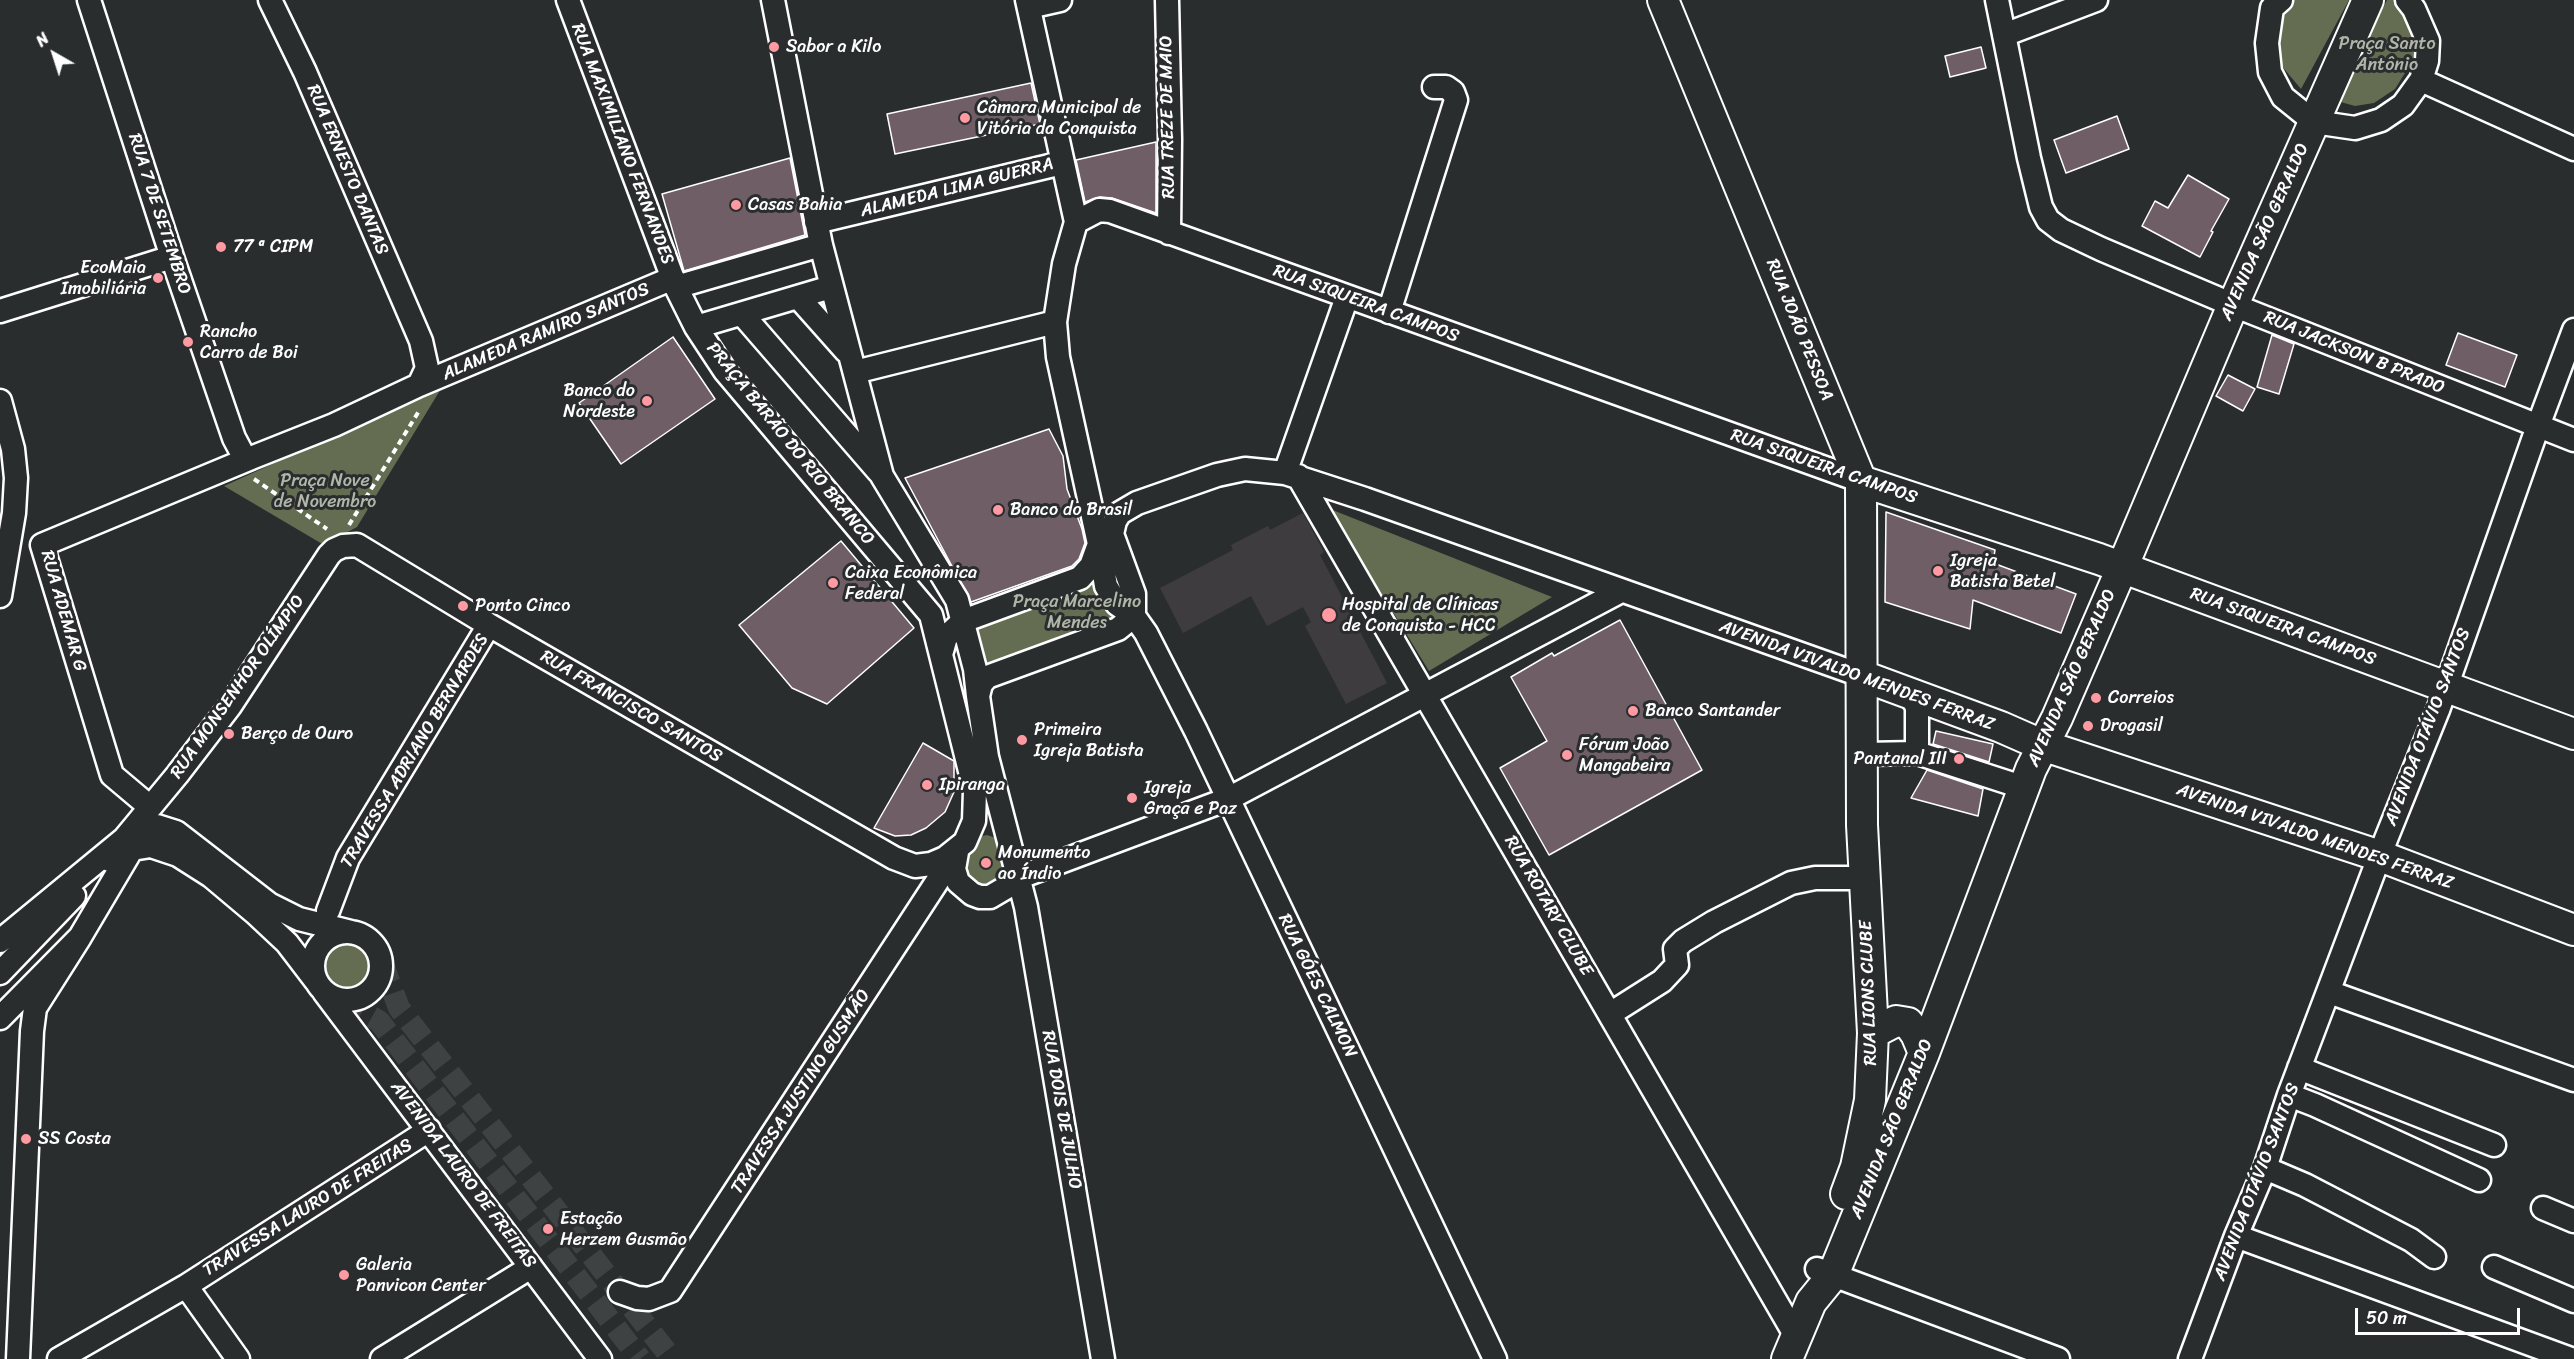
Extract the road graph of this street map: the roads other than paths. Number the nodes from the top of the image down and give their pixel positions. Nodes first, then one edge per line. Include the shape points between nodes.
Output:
1 (89, 0) edge
2 (270, 0) edge
3 (568, 0) edge
4 (773, 0) edge
5 (1060, 0) edge
6 (1167, 0) edge
7 (1663, 0) edge
8 (1997, 0) edge
9 (2097, 0) edge
10 (2368, 0) edge
11 (2408, 0) edge
12 (1028, 3) edge
13 (2270, 3) edge
14 (2004, 35) junction
15 (2421, 80) junction
16 (1434, 87) dead end
17 (2313, 122) junction
18 (2574, 149) edge
19 (1062, 163) junction
20 (816, 222) junction
21 (1076, 222) junction
22 (1169, 233) junction
23 (821, 245) junction
24 (172, 257) junction
25 (674, 283) junction
26 (831, 287) junction
27 (798, 297) junction
28 (1347, 297) junction
29 (2233, 305) junction
30 (0, 311) edge
31 (1389, 312) junction
32 (742, 314) junction
33 (1056, 322) junction
34 (696, 327) junction
35 (2574, 330) edge
36 (853, 364) junction
37 (430, 381) junction
38 (0, 401) edge
39 (2538, 426) junction
40 (2574, 440) edge
41 (241, 461) junction
42 (1291, 474) junction
43 (882, 476) junction
44 (1861, 481) junction
45 (1087, 488) junction
46 (1134, 505) junction
47 (7, 511) edge
48 (1099, 544) junction
49 (325, 561) joint
50 (2122, 568) junction
51 (1621, 591) junction
52 (0, 596) edge
53 (1134, 615) junction
54 (963, 621) junction
55 (489, 625) junction
56 (942, 651) junction
57 (1860, 675) junction
58 (982, 686) junction
59 (2446, 687) junction
60 (1426, 694) junction
61 (1910, 694) junction
62 (2574, 734) edge
63 (2042, 745) junction
64 (1917, 753) junction
65 (1863, 754) junction
66 (2025, 788) junction
67 (1228, 799) junction
68 (150, 807) junction
69 (128, 844) junction
70 (957, 849) junction
71 (2380, 856) junction
72 (1016, 864) junction
73 (1864, 878) junction
74 (328, 911) dead end
75 (2574, 930) edge
76 (351, 932) junction
77 (80, 937) junction
78 (0, 941) edge
79 (0, 973) edge
80 (320, 986) junction
81 (2329, 992) junction
82 (1610, 1014) junction
83 (0, 1018) edge
84 (1873, 1033) junction
85 (1924, 1053) junction
86 (2299, 1068) junction
87 (2574, 1080) edge
88 (2289, 1095) junction
89 (429, 1131) junction
90 (2494, 1145) dead end
91 (2265, 1168) junction
92 (2479, 1180) dead end
93 (2543, 1208) dead end
94 (2574, 1221) edge
95 (2236, 1236) junction
96 (2434, 1257) dead end
97 (531, 1267) junction
98 (2494, 1267) dead end
99 (1825, 1272) junction
100 (186, 1286) junction
101 (620, 1292) dead end
102 (2574, 1301) edge
103 (0, 1346) edge
104 (1792, 1348) edge
105 (17, 1359) edge
106 (59, 1359) edge
107 (238, 1359) edge
108 (382, 1359) edge
109 (600, 1359) edge
110 (1103, 1359) edge
111 (1495, 1359) edge
112 (2058, 1359) edge
113 (2190, 1359) edge
114 (2571, 1359) edge

1 - 24 street, RUA 7 DE SETEMBRO
2 - 37 street, RUA ERNESTO DANTAS via 421,341 425,377
3 - 25 street, RUA MAXIMILIANO FERNANDES
4 - 20 street
5 - 12 street
6 - 22 street, RUA TREZE DE MAIO
7 - 44 main road, RUA JOÃO PESSOA
8 - 14 street, RUA JACKSON B PRADO
9 - 14 street
10 - 17 main road, AVENIDA SÃO GERALDO
11 - 15 street via 2428,41
12 - 19 street
13 - 17 street via 2270,72 2283,97
14 - 29 street, RUA JACKSON B PRADO via 2037,193 2048,220 2101,249
15 - 17 street via 2403,105 2381,120 2355,128
15 - 18 street
16 - 31 street via 1446,87 1456,100
17 - 29 main road, AVENIDA SÃO GERALDO
19 - 20 street, ALAMEDA LIMA GUERRA
19 - 21 street
20 - 23 street
21 - 22 street, RUA SIQUEIRA CAMPOS via 1099,210 1110,211
21 - 33 street via 1064,264
22 - 28 street, RUA SIQUEIRA CAMPOS
23 - 25 street
23 - 26 street
24 - 30 street
24 - 41 street, RUA 7 DE SETEMBRO via 245,456
25 - 34 street, PRAÇA BARÃO DO RIO BRANCO
25 - 37 street, ALAMEDA RAMIRO SANTOS
26 - 27 street, PRAÇA BARÃO DO RIO BRANCO
26 - 36 street
27 - 32 street, PRAÇA BARÃO DO RIO BRANCO
27 - 36 street
28 - 31 street, RUA SIQUEIRA CAMPOS
28 - 42 street
29 - 39 street, RUA JACKSON B PRADO
29 - 50 main road, AVENIDA SÃO GERALDO
31 - 44 street, RUA SIQUEIRA CAMPOS
32 - 34 street, PRAÇA BARÃO DO RIO BRANCO
32 - 43 street
33 - 36 street
33 - 45 street via 1058,357
34 - 56 street, PRAÇA BARÃO DO RIO BRANCO via 725,371 931,615
35 - 39 street, AVENIDA OTÁVIO SANTOS
36 - 43 street
37 - 41 street, ALAMEDA RAMIRO SANTOS
38 - 47 street via 14,449 16,478
39 - 40 street, RUA JACKSON B PRADO
39 - 59 street, AVENIDA OTÁVIO SANTOS
41 - 68 street, RUA ADEMAR G via 42,545 112,775
42 - 46 street, AVENIDA VIVALDO MENDES FERRAZ via 1245,469
42 - 51 street, AVENIDA VIVALDO MENDES FERRAZ
42 - 60 street, RUA ROTARY CLUBE
43 - 54 street via 957,600
44 - 50 main road, RUA SIQUEIRA CAMPOS
44 - 57 main road, RUA JOÃO PESSOA
45 - 46 street via 1101,506
45 - 48 street
46 - 53 street via 1120,513 1112,534 1134,594
47 - 52 street
48 - 53 street via 1106,586 1118,604
48 - 54 street via 1087,572 1073,582
49 - 55 street, RUA FRANCISCO SANTOS via 334,550 357,545
49 - 68 street, RUA MONSENHOR OLÍMPIO via 230,706
50 - 59 main road, RUA SIQUEIRA CAMPOS
50 - 63 main road, AVENIDA SÃO GERALDO
51 - 57 street, AVENIDA VIVALDO MENDES FERRAZ
51 - 60 street
53 - 58 street via 1118,629
53 - 67 street, RUA GÓES CALMON
54 - 56 street via 946,637
54 - 58 street, RUA DOIS DE JULHO
55 - 70 street, RUA FRANCISCO SANTOS via 894,858 915,866 931,864
55 - 74 street, TRAVESSA ADRIANO BERNARDES via 348,858
56 - 70 street, PRAÇA BARÃO DO RIO BRANCO via 975,791 974,821
57 - 61 main road, AVENIDA VIVALDO MENDES FERRAZ
57 - 65 main road, RUA LIONS CLUBE
58 - 72 street, RUA DOIS DE JULHO via 987,757
59 - 62 main road, RUA SIQUEIRA CAMPOS
59 - 71 street, AVENIDA OTÁVIO SANTOS
60 - 67 street
60 - 82 street, RUA ROTARY CLUBE
61 - 63 main road, AVENIDA VIVALDO MENDES FERRAZ
61 - 64 street via 1918,716
63 - 66 main road, AVENIDA SÃO GERALDO
63 - 71 main road, AVENIDA VIVALDO MENDES FERRAZ
64 - 65 street
64 - 66 street
65 - 73 main road, RUA LIONS CLUBE
66 - 85 main road, AVENIDA SÃO GERALDO
67 - 72 street
67 - 111 street, RUA GÓES CALMON
68 - 69 street, RUA MONSENHOR OLÍMPIO
69 - 76 street via 140,829 158,826 176,832 269,904 299,919
69 - 77 street
69 - 78 street
69 - 79 street via 100,867
69 - 80 street, AVENIDA LAURO DE FREITAS via 178,855 211,876 287,943
70 - 72 street via 979,836 995,837 1009,846
70 - 72 street via 955,875 963,888 976,896 990,897 1007,887
70 - 101 street, TRAVESSA JUSTINO GUSMÃO via 670,1291 649,1299
71 - 75 main road, AVENIDA VIVALDO MENDES FERRAZ
71 - 81 street, AVENIDA OTÁVIO SANTOS
72 - 110 street, RUA DOIS DE JULHO
73 - 82 street via 1815,878 1791,883 1714,922 1675,949 1677,965 1662,981
73 - 84 main road, RUA LIONS CLUBE
76 - 80 street via 334,935 320,946 313,960
76 - 80 street via 368,938 377,948 382,962 380,978 372,991 359,999 343,1001
77 - 83 street
77 - 105 street via 35,1008
80 - 89 street, AVENIDA LAURO DE FREITAS
81 - 86 street, AVENIDA OTÁVIO SANTOS
81 - 87 street
82 - 104 street, RUA ROTARY CLUBE
84 - 85 main road via 1896,1021 1908,1023
84 - 99 main road, RUA LIONS CLUBE via 1870,1101 1856,1167
85 - 99 main road, AVENIDA SÃO GERALDO
86 - 88 street, AVENIDA OTÁVIO SANTOS
86 - 90 street
88 - 91 street, AVENIDA OTÁVIO SANTOS
88 - 92 street
89 - 97 street, AVENIDA LAURO DE FREITAS
89 - 100 street, TRAVESSA LAURO DE FREITAS
91 - 95 street, AVENIDA OTÁVIO SANTOS
91 - 96 street via 2411,1240
93 - 94 street
95 - 113 street, AVENIDA OTÁVIO SANTOS
95 - 114 street
97 - 108 street
97 - 109 street, AVENIDA LAURO DE FREITAS
98 - 102 street
99 - 104 main road, AVENIDA SÃO GERALDO
99 - 112 street
100 - 106 street, TRAVESSA LAURO DE FREITAS
100 - 107 street
103 - 105 street

